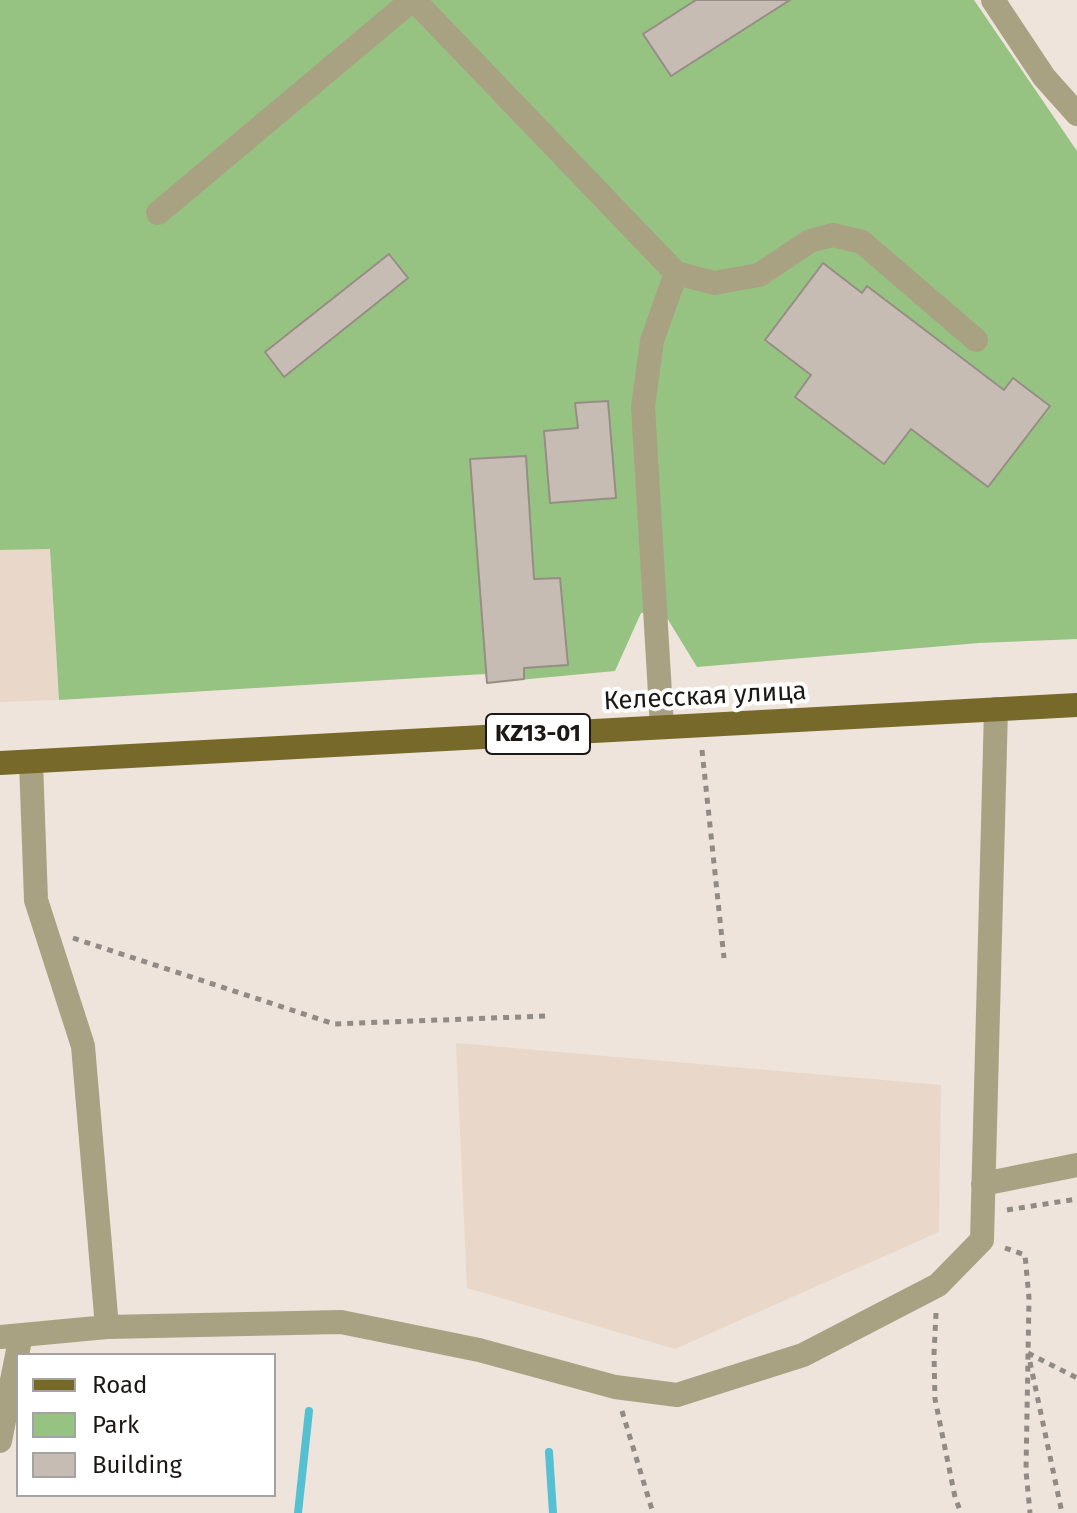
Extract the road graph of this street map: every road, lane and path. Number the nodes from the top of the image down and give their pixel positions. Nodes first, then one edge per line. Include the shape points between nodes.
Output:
1 (413, 0) edge
2 (993, 0) edge
3 (1077, 114) edge
4 (158, 213) dead end
5 (676, 273) junction
6 (976, 340) dead end
7 (1077, 705) edge
8 (996, 709) junction
9 (699, 725) junction
10 (662, 727) junction
11 (31, 762) junction
12 (0, 763) edge
13 (46, 929) junction
14 (724, 958) dead end
15 (546, 1016) dead end
16 (1077, 1165) edge
17 (983, 1184) junction
18 (1077, 1199) edge
19 (982, 1214) junction
20 (982, 1240) junction
21 (938, 1285) junction
22 (107, 1327) junction
23 (11, 1336) edge
24 (1028, 1353) junction
25 (1077, 1378) edge
26 (615, 1387) junction
27 (0, 1441) edge
28 (653, 1513) edge
29 (961, 1513) edge
30 (1030, 1513) edge
31 (1062, 1513) edge

1 - 4 street
1 - 5 street
2 - 3 street via 1044,77
5 - 6 street via 714,283 759,275 810,241 833,235 862,242
5 - 10 street via 652,341 643,407
7 - 8 main road, Келесская улица / KZ13-01
8 - 9 main road, Келесская улица / KZ13-01
8 - 17 street
9 - 10 main road, Келесская улица / KZ13-01
9 - 14 path
10 - 11 main road, Келесская улица / KZ13-01
11 - 12 main road, Келесская улица / KZ13-01
11 - 13 street via 36,900
13 - 15 path via 334,1024
13 - 22 street via 83,1046
16 - 17 street
17 - 19 street
18 - 19 path
19 - 20 street
20 - 21 street
20 - 24 path via 1025,1255
21 - 26 street via 803,1355 677,1395
21 - 29 path via 935,1399
22 - 23 street
22 - 26 street via 341,1322 479,1350
23 - 27 street
24 - 25 path
24 - 30 path
24 - 31 path
26 - 28 path

